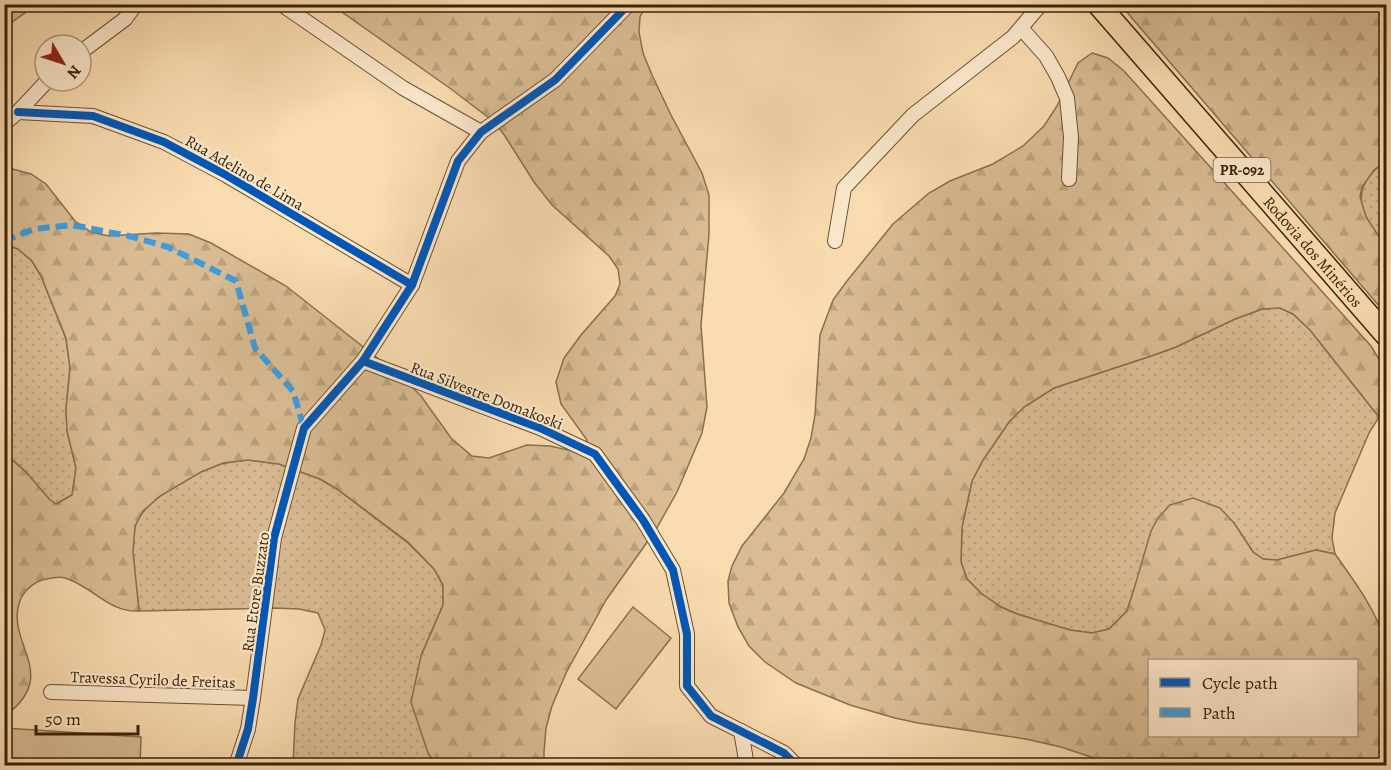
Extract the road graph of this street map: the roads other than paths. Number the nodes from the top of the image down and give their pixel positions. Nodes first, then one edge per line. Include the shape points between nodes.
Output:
1 (136, 4) edge
2 (281, 4) edge
3 (629, 4) edge
4 (1041, 4) edge
5 (1098, 4) edge
6 (1021, 28) junction
7 (93, 43) edge
8 (36, 93) edge
9 (18, 112) junction
10 (4, 124) edge
11 (481, 132) junction
12 (1069, 179) dead end
13 (835, 241) dead end
14 (412, 285) junction
15 (1386, 335) edge
16 (363, 361) junction
17 (51, 692) dead end
18 (254, 698) junction
19 (741, 731) junction
20 (236, 765) edge
21 (747, 765) edge
22 (797, 765) edge

1 - 7 street via 125,19
2 - 11 street via 403,88
3 - 11 street, Rua Etore Buzzato via 555,80
4 - 6 street
5 - 15 main road, Rodovia dos Minérios / PR-092
6 - 12 street via 1046,56 1067,98 1071,137
6 - 13 street via 913,115 844,188
8 - 9 street
9 - 10 street
9 - 14 street, Rua Adelino de Lima via 93,116 164,142
11 - 14 street, Rua Etore Buzzato via 458,161
14 - 16 street, Rua Etore Buzzato
16 - 18 street, Rua Etore Buzzato via 304,428 274,538
16 - 19 street, Rua Silvestre Domakoski via 540,428 595,454 644,520 673,570 687,634 687,686 711,716
17 - 18 street, Travessa Cyrilo de Freitas
18 - 20 street, Rua Etore Buzzato
19 - 21 street
19 - 22 street, Rua Silvestre Domakoski via 784,753

